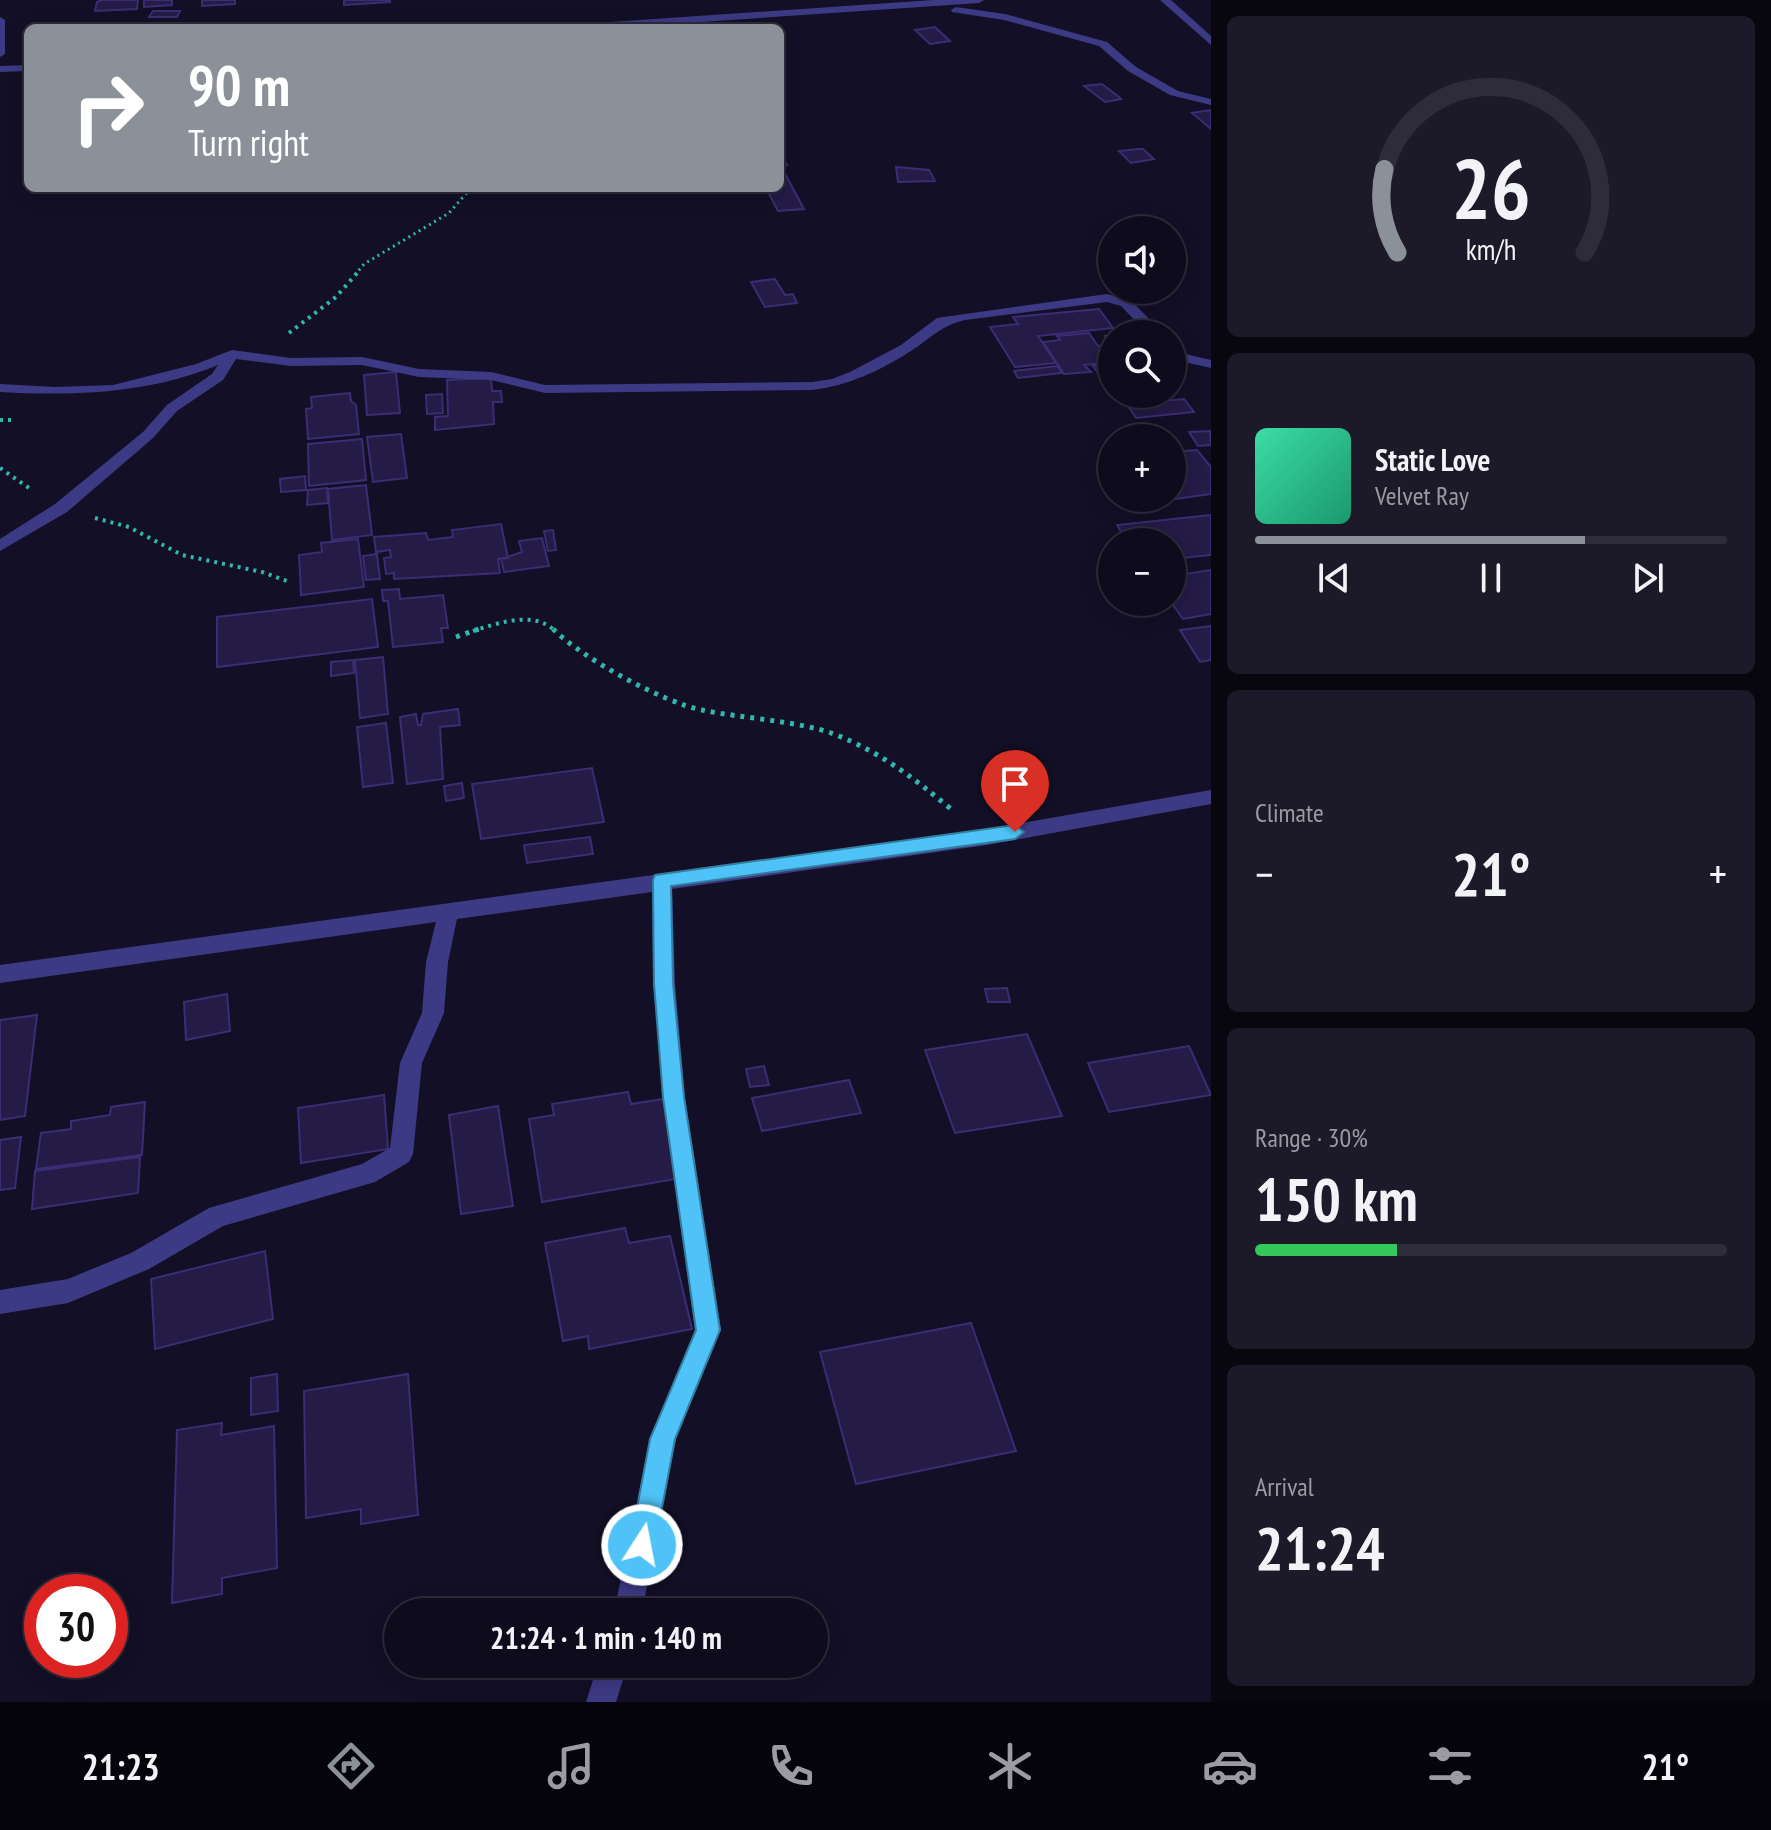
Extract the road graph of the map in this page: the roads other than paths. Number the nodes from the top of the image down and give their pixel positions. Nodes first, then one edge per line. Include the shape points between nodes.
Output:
1 (979, 0) edge
2 (1165, 0) edge
3 (910, 6) junction
4 (0, 20) edge
5 (629, 24) edge
6 (1211, 42) edge
7 (0, 54) edge
8 (24, 68) edge
9 (0, 69) edge
10 (1211, 102) edge
11 (1142, 320) edge
12 (232, 354) junction
13 (1186, 358) edge
14 (1211, 364) edge
15 (0, 388) edge
16 (0, 546) edge
17 (1211, 797) edge
18 (662, 880) junction
19 (448, 913) junction
20 (0, 974) edge
21 (0, 1302) edge
22 (631, 1598) edge
23 (609, 1678) edge
24 (601, 1702) edge

1 - 3 street
2 - 6 street
3 - 5 street
3 - 10 street via 1054,28 1103,44 1132,69 1174,93
4 - 7 street
8 - 9 street
11 - 12 street via 1126,303 1107,298 965,316 942,321 855,375 812,386 545,389 491,376 419,373 362,361 291,362
12 - 15 street via 113,389
12 - 16 street via 218,377 172,408 61,508
13 - 14 street
17 - 18 street via 987,837
18 - 19 street
18 - 22 street via 674,1097 708,1330 663,1439
19 - 20 street
19 - 21 street via 433,1013 411,1063 401,1154 367,1174 218,1216 140,1261 68,1291
23 - 24 street

